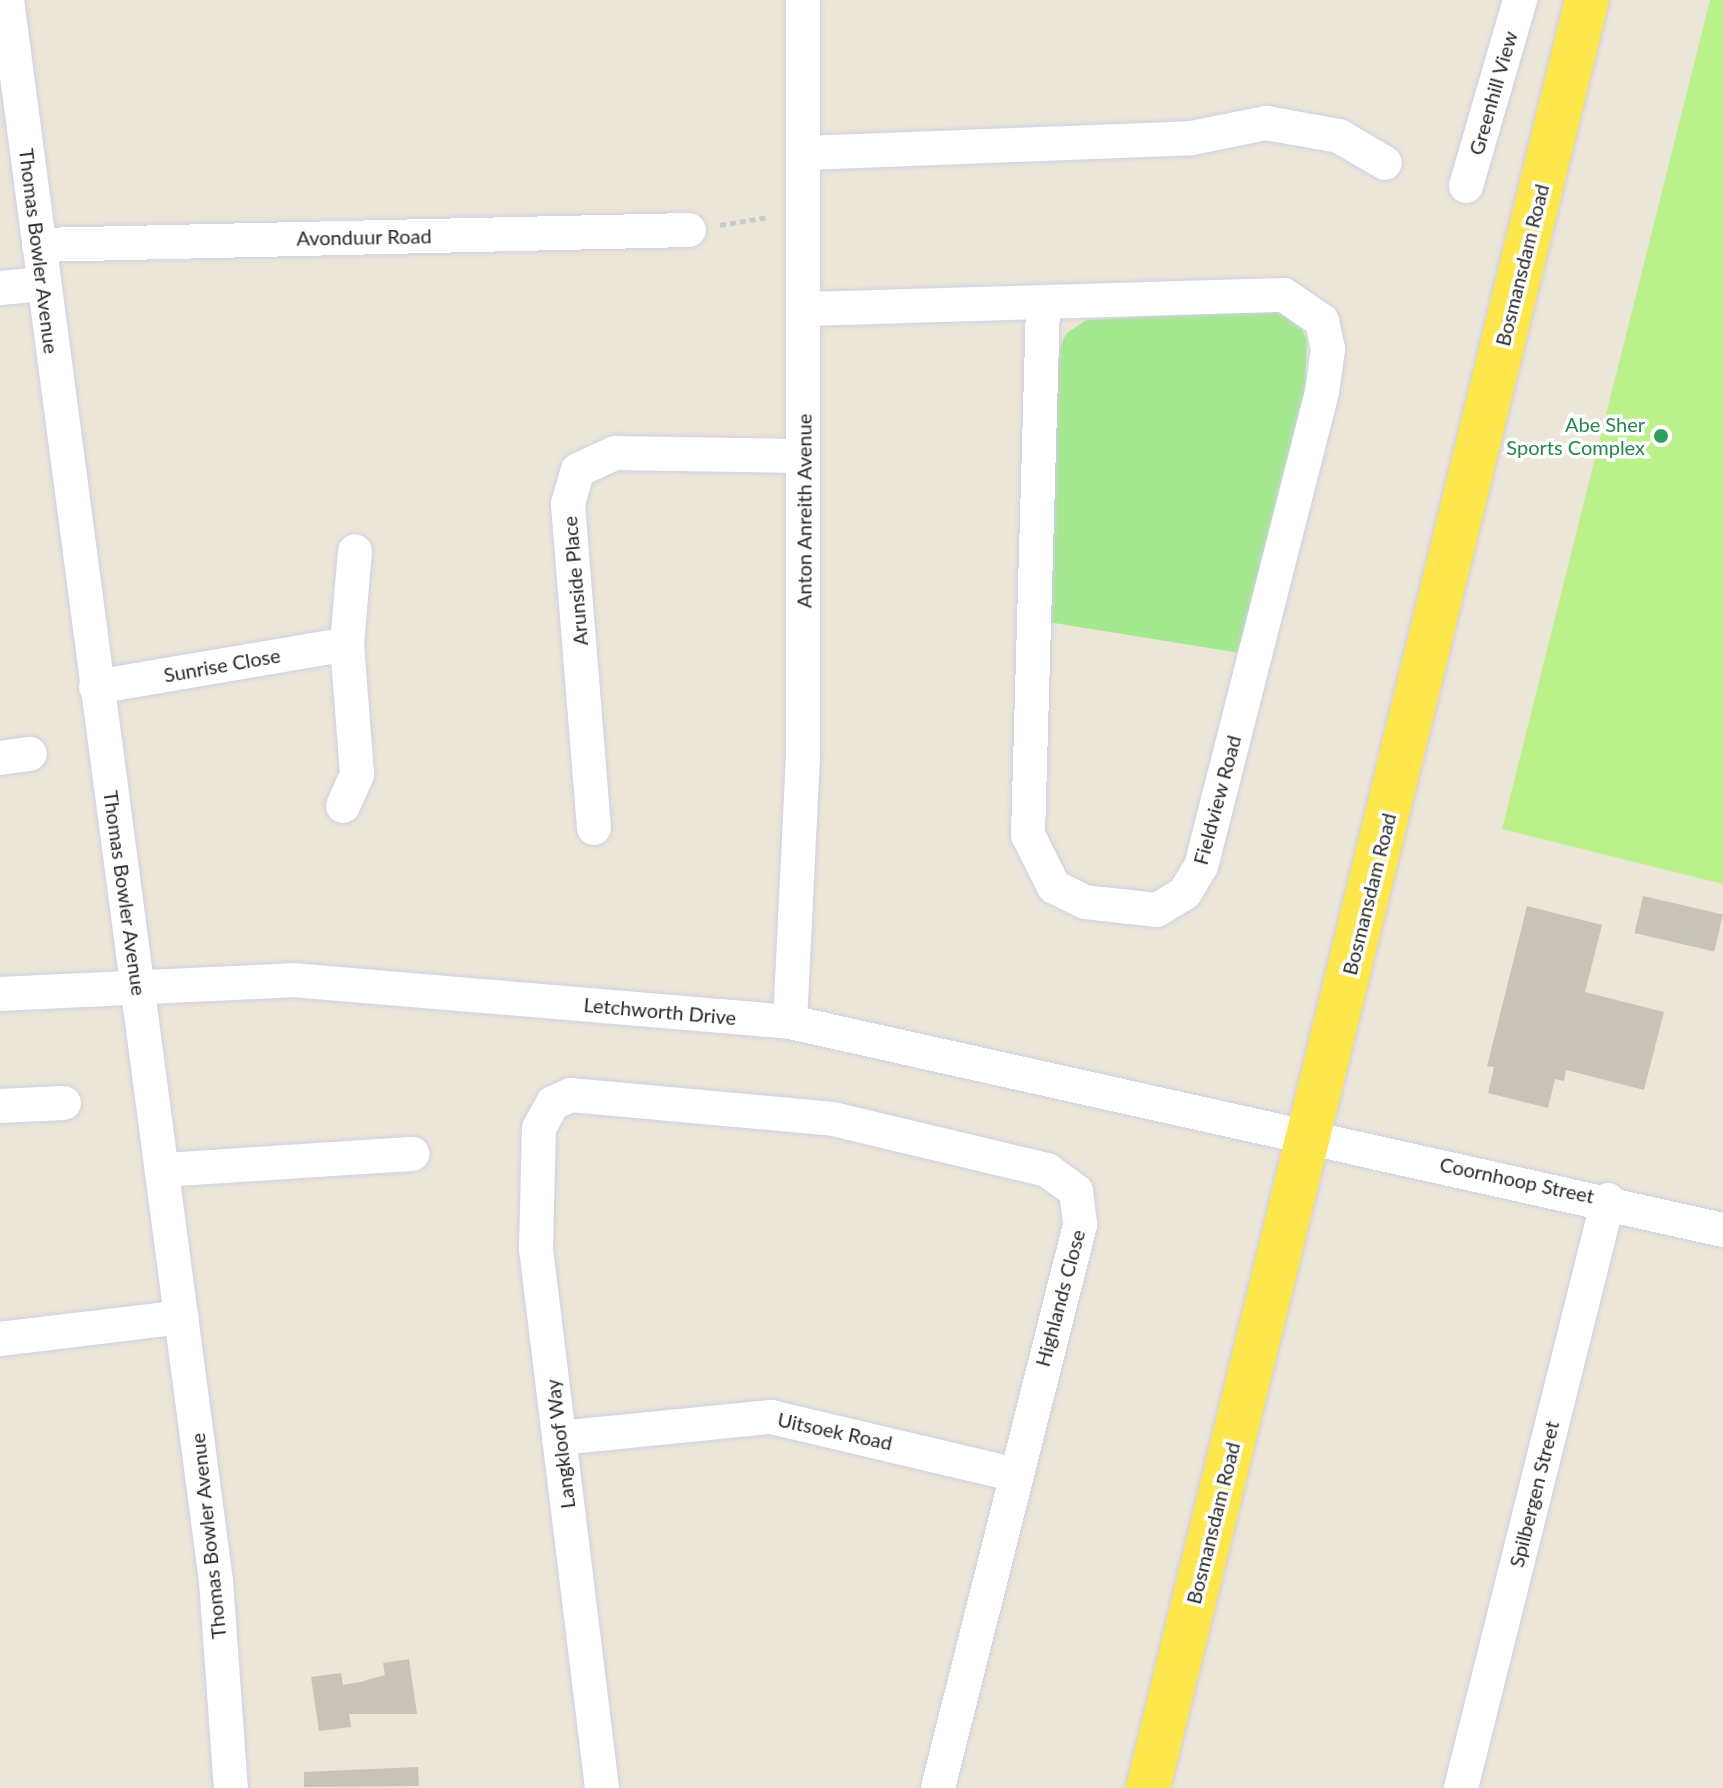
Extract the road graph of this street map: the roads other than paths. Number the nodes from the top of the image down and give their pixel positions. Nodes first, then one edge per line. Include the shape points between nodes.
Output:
1 (7, 0) edge
2 (803, 0) edge
3 (1520, 0) edge
4 (1587, 0) edge
5 (805, 153) junction
6 (1385, 163) dead end
7 (1466, 186) dead end
8 (689, 230) road end
9 (39, 245) junction
10 (44, 284) junction
11 (0, 288) edge
12 (1043, 305) junction
13 (808, 309) junction
14 (803, 456) junction
15 (355, 551) dead end
16 (347, 644) junction
17 (96, 687) junction
18 (343, 806) dead end
19 (594, 828) dead end
20 (138, 982) junction
21 (0, 994) edge
22 (790, 1022) junction
23 (64, 1103) dead end
24 (553, 1103) joint
25 (0, 1106) edge
26 (1309, 1137) junction
27 (412, 1154) dead end
28 (163, 1170) junction
29 (1608, 1200) junction
30 (1723, 1230) edge
31 (182, 1317) junction
32 (0, 1339) edge
33 (559, 1438) junction
34 (1012, 1474) junction
35 (231, 1788) edge
36 (602, 1788) edge
37 (938, 1788) edge
38 (1148, 1788) edge
39 (1461, 1788) edge

1 - 9 street, Thomas Bowler Avenue
2 - 5 street, Anton Anreith Avenue
3 - 7 street, Greenhill View
4 - 26 main road, Bosmansdam Road
5 - 6 street via 1192,138 1266,123 1339,136
5 - 13 street, Anton Anreith Avenue
8 - 9 street, Avonduur Road
9 - 10 street, Thomas Bowler Avenue
10 - 11 street
10 - 17 street, Thomas Bowler Avenue
12 - 12 street, Fieldview Road via 1284,295 1312,309 1327,334 1322,392 1201,866 1185,893 1157,910 1085,902 1054,887 1030,843
12 - 13 street, Fieldview Road
13 - 14 street, Anton Anreith Avenue
14 - 19 street, Arunside Place via 615,453 578,470 568,504
14 - 22 street, Anton Anreith Avenue via 803,758
15 - 16 street
16 - 17 street, Sunrise Close
16 - 18 street via 357,774
17 - 20 street, Thomas Bowler Avenue
20 - 21 street, Letchworth Drive
20 - 22 street, Letchworth Drive via 292,980
20 - 28 street, Thomas Bowler Avenue
22 - 26 street, Letchworth Drive
23 - 25 street
24 - 33 street, Langkloof Way via 539,1128 536,1249
24 - 34 street, Highlands Close via 580,1095 833,1119 1047,1170 1068,1182 1080,1202 1080,1225
26 - 29 street, Coornhoop Street
26 - 38 main road, Bosmansdam Road
27 - 28 street
28 - 31 street, Thomas Bowler Avenue
29 - 30 street, Coornhoop Street
29 - 39 street, Spilbergen Street
31 - 32 street
31 - 35 street, Thomas Bowler Avenue via 216,1581
33 - 34 street, Uitsoek Road via 771,1417
33 - 36 street, Langkloof Way
34 - 37 street, Highlands Close

